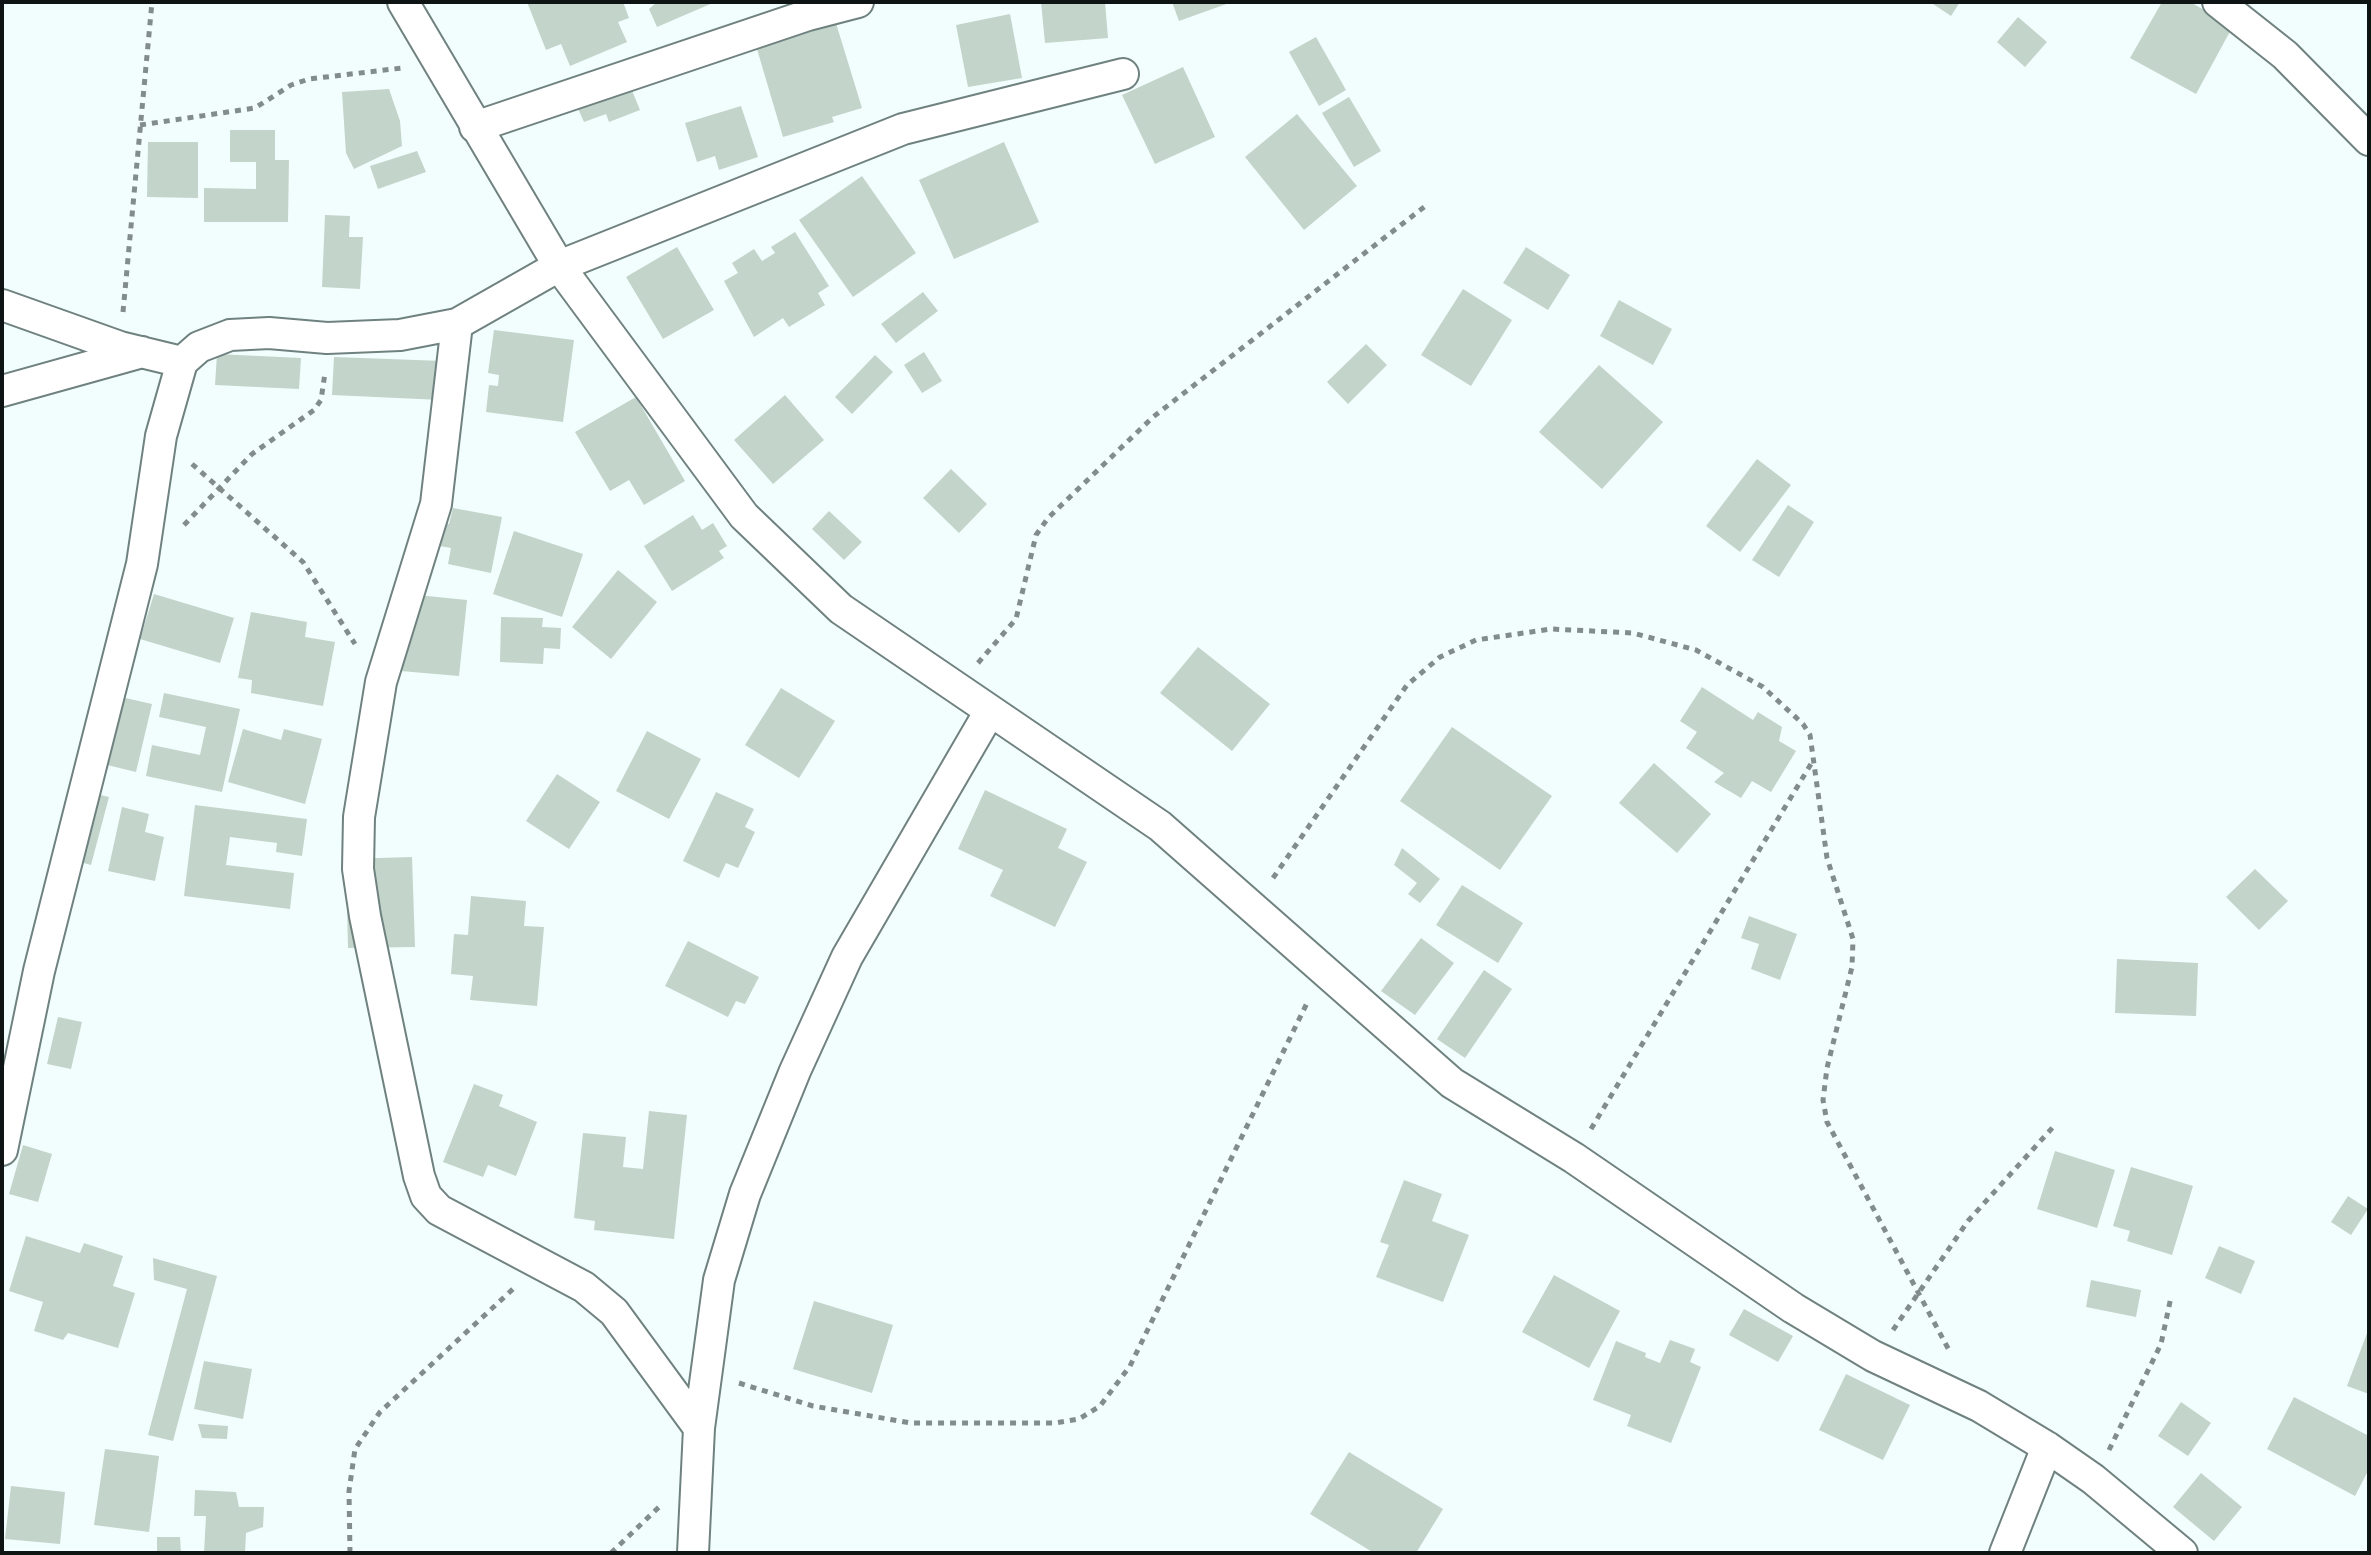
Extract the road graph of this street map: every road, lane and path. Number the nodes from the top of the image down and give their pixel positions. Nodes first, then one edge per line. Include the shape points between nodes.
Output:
1 (152, 2) edge
2 (403, 2) edge
3 (858, 2) edge
4 (2218, 2) edge
5 (438, 65) junction
6 (1123, 74) dead end
7 (140, 125) junction
8 (475, 127) junction
9 (2369, 140) edge
10 (1428, 204) dead end
11 (559, 266) junction
12 (2, 305) edge
13 (457, 324) junction
14 (327, 338) junction
15 (131, 350) junction
16 (182, 362) junction
17 (2, 391) edge
18 (161, 436) junction
19 (219, 487) junction
20 (182, 527) dead end
21 (381, 682) junction
22 (956, 688) junction
23 (990, 711) junction
24 (1812, 763) junction
25 (1254, 905) junction
26 (1323, 967) junction
27 (2054, 1126) dead end
28 (2, 1150) edge
29 (1574, 1158) junction
30 (540, 1264) junction
31 (1919, 1294) junction
32 (2171, 1297) dead end
33 (1873, 1356) junction
34 (709, 1374) junction
35 (1979, 1406) junction
36 (699, 1428) junction
37 (2047, 1447) junction
38 (2093, 1479) junction
39 (660, 1505) dead end
40 (350, 1553) edge
41 (611, 1553) edge
42 (693, 1553) edge
43 (2005, 1553) edge
44 (2182, 1553) edge

1 - 7 path
2 - 5 street
3 - 8 street
4 - 9 street via 2285,55
5 - 7 path via 309,79 255,108
5 - 8 street
6 - 11 street via 903,129
7 - 15 path
8 - 11 street
10 - 22 path via 1153,417 1048,518 1036,535 1016,619
11 - 13 street
11 - 22 street via 744,516 841,609
12 - 15 street
13 - 14 street via 400,335
13 - 21 street via 436,504
14 - 16 street via 230,335 199,347
14 - 19 path via 321,400
15 - 16 street
15 - 17 street
16 - 18 street
18 - 19 path
18 - 28 street via 142,564 39,971
19 - 20 path
19 - 21 path via 303,562
21 - 30 street via 359,817 358,869 419,1176 426,1196 439,1210
22 - 23 street
23 - 25 street via 1160,826
23 - 34 street via 847,957 795,1071 745,1194 719,1280
24 - 25 path via 1810,735 1803,724 1763,687 1696,650 1633,633 1551,629 1476,640 1440,657 1407,685
24 - 29 path
24 - 31 path via 1827,858 1853,939 1852,967 1827,1068 1827,1122
25 - 26 street
26 - 29 street via 1452,1083
26 - 34 path via 1130,1366 1100,1406 1079,1419 1055,1423 911,1423 813,1406
27 - 31 path via 1968,1221
29 - 33 street via 1710,1253
30 - 36 street via 584,1287 614,1312
30 - 40 path via 380,1412 355,1449
31 - 33 path
31 - 35 path
32 - 38 path via 2161,1344
33 - 35 street
34 - 36 street
35 - 37 street
36 - 42 street
37 - 38 street
37 - 43 street
38 - 44 street
39 - 41 path

